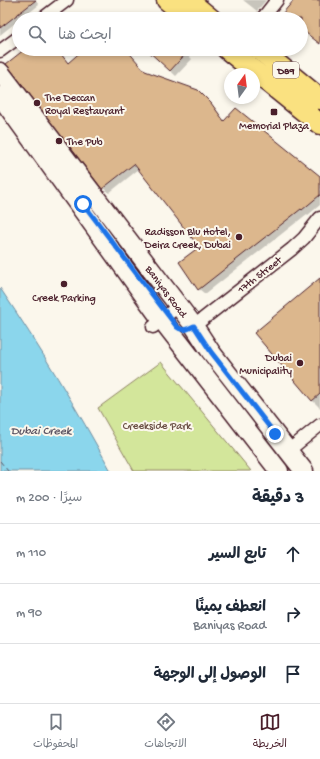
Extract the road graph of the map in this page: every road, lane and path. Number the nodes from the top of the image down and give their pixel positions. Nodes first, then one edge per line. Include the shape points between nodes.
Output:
1 (67, 0) edge
2 (167, 0) edge
3 (188, 0) edge
4 (202, 0) edge
5 (277, 0) edge
6 (51, 12) edge
7 (182, 12) edge
8 (203, 12) edge
9 (216, 12) edge
10 (268, 12) edge
11 (12, 42) edge
12 (0, 51) edge
13 (236, 56) edge
14 (268, 56) edge
15 (0, 72) edge
16 (0, 96) edge
17 (320, 99) edge
18 (320, 124) edge
19 (320, 218) edge
20 (165, 317) junction
21 (194, 326) junction
22 (177, 339) junction
23 (320, 425) edge
24 (275, 434) junction
25 (288, 450) junction
26 (279, 471) edge
27 (304, 471) edge

1 - 6 street
2 - 7 main road
3 - 8 main road
4 - 9 main road
5 - 10 street
11 - 12 street
13 - 18 main road, D89
14 - 17 main road, D89
15 - 20 main road, Baniyas Road
16 - 20 main road via 70,193 88,210
19 - 21 street, 17th Street via 304,238
20 - 21 main road via 182,330
20 - 22 main road, Baniyas Road
21 - 24 main road, Baniyas Road
22 - 24 main road via 187,338 195,342 253,418 263,428
22 - 26 main road, Baniyas Road
23 - 25 street
24 - 25 main road, Baniyas Road
25 - 27 main road, Baniyas Road

